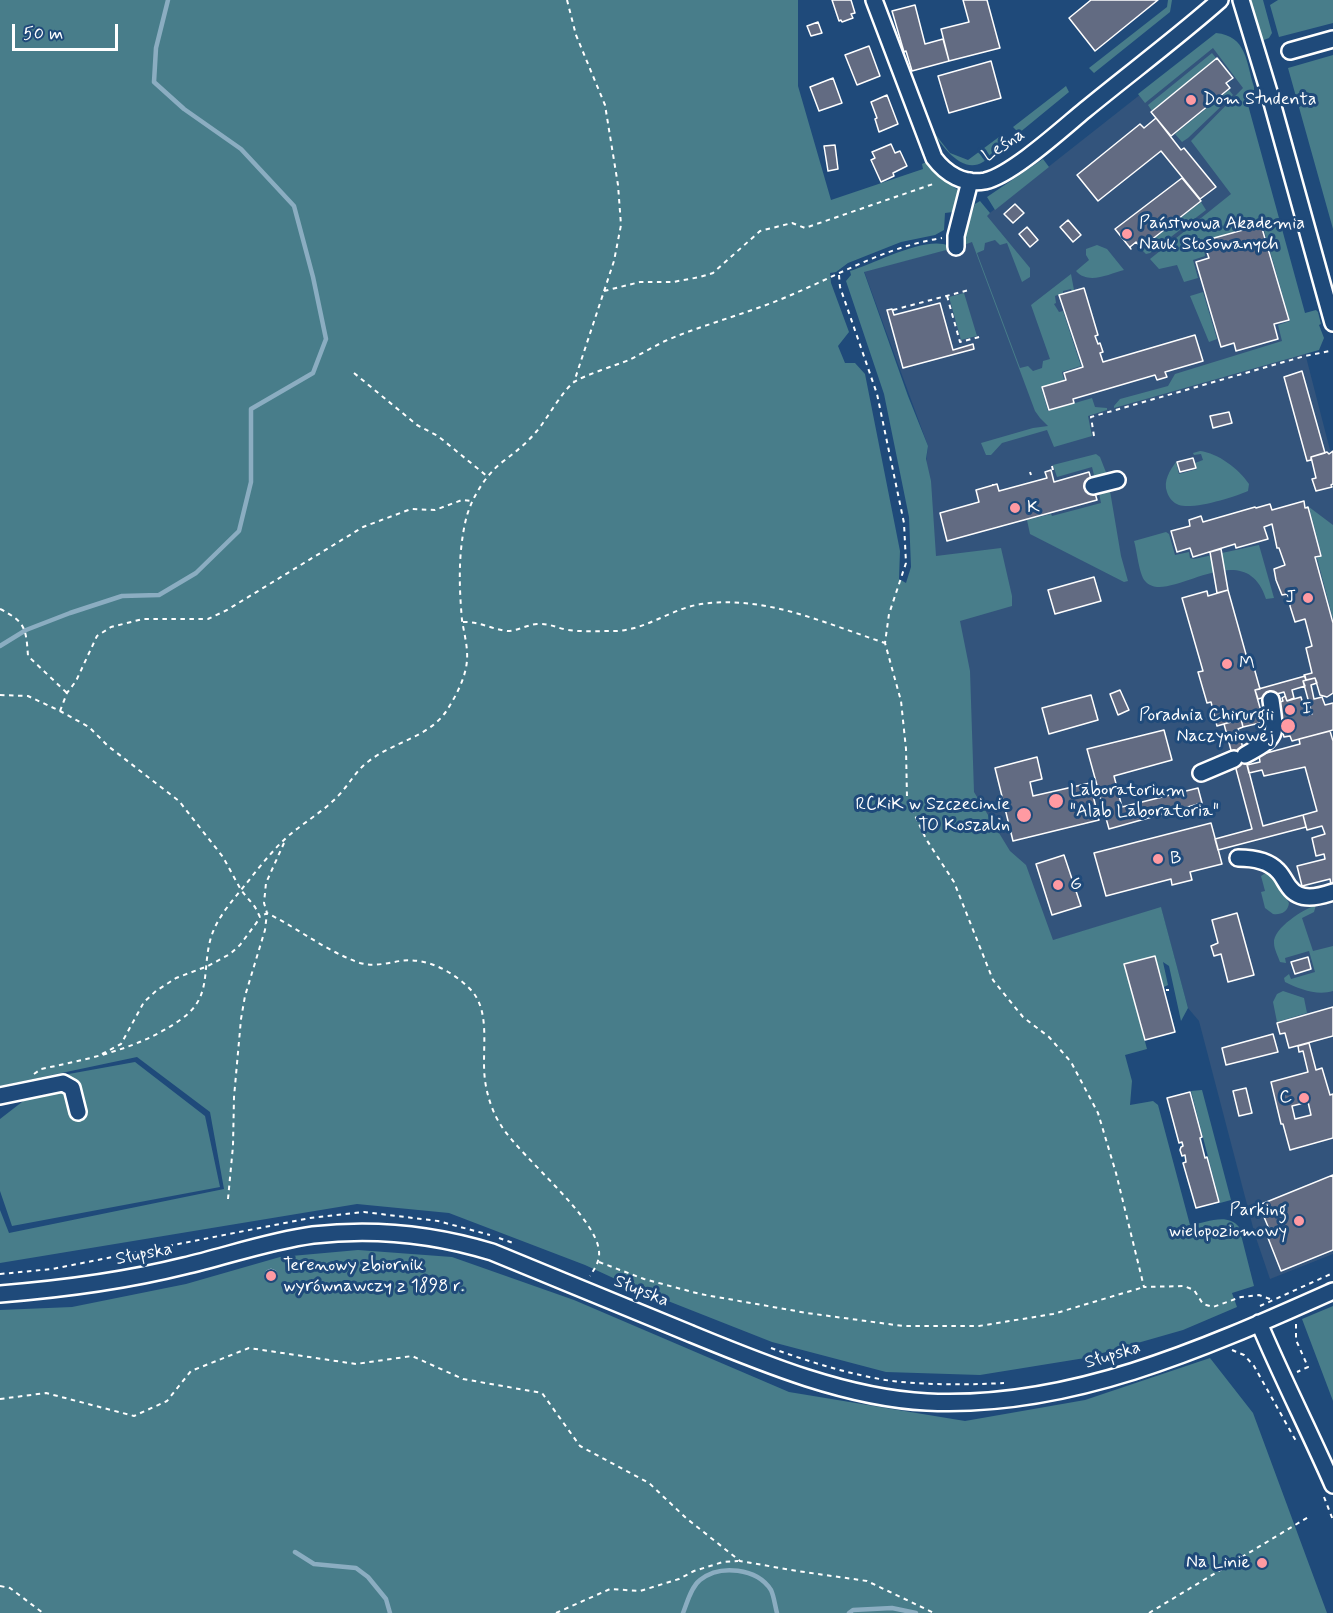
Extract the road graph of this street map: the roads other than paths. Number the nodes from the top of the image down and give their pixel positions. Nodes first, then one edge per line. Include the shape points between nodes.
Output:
1 (874, 0) edge
2 (1220, 0) edge
3 (1241, 0) edge
4 (1333, 39) edge
5 (1290, 51) dead end
6 (970, 182) junction
7 (956, 242) road end
8 (1333, 323) edge
9 (1118, 480) dead end
10 (1093, 486) dead end
11 (1271, 700) dead end
12 (1201, 773) dead end
13 (1238, 858) dead end
14 (1333, 892) edge
15 (0, 1096) edge
16 (78, 1112) dead end
17 (1333, 1292) edge
18 (0, 1294) edge
19 (1259, 1323) junction
20 (1327, 1488) edge

1 - 6 street, Leśna via 932,154 947,172
2 - 6 street, Leśna via 1040,147 999,176
3 - 8 street
4 - 5 street
6 - 7 street
9 - 10 street
11 - 12 street via 1275,728 1272,737
13 - 14 street via 1259,860 1277,869 1288,887 1302,896
15 - 16 street via 68,1084
17 - 19 street, Słupska
18 - 19 street, Słupska via 110,1281 311,1235 403,1233 492,1252 788,1372 840,1387 925,1402 1034,1395 1132,1373
19 - 20 street via 1301,1414

